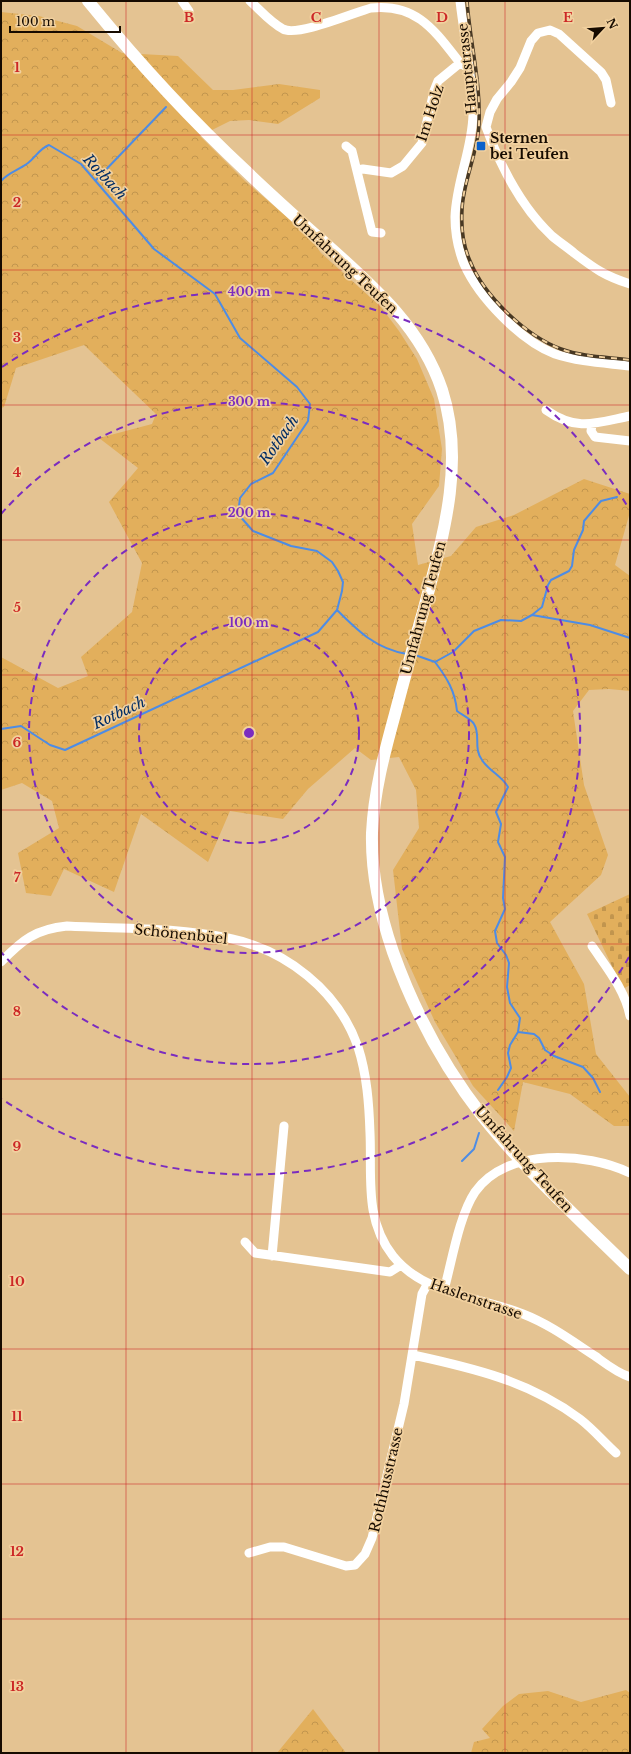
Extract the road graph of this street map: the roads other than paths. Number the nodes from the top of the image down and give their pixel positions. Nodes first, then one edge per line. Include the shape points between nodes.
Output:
1 (88, 1) edge
2 (182, 1) edge
3 (250, 1) edge
4 (460, 1) edge
5 (382, 4) edge
6 (189, 11) dead end
7 (464, 64) junction
8 (611, 103) dead end
9 (473, 124) junction
10 (486, 127) junction
11 (346, 146) dead end
12 (358, 170) junction
13 (381, 233) dead end
14 (630, 284) edge
15 (630, 366) edge
16 (546, 410) dead end
17 (630, 416) edge
18 (592, 425) junction
19 (630, 442) edge
20 (592, 946) dead end
21 (1, 962) edge
22 (630, 1016) edge
23 (369, 1110) joint
24 (284, 1126) dead end
25 (630, 1174) edge
26 (244, 1242) dead end
27 (272, 1256) junction
28 (401, 1265) junction
29 (630, 1270) edge
30 (428, 1283) junction
31 (444, 1290) junction
32 (413, 1355) junction
33 (630, 1378) edge
34 (616, 1453) dead end
35 (249, 1553) dead end

1 - 29 main road, Umfahrung Teufen via 133,54 231,157 369,282 396,310 421,344 436,374 446,403 451,436 452,474 446,520 384,756 374,813 374,869 383,918 401,972 427,1031 454,1076 500,1137
2 - 6 street
3 - 5 street via 288,32 302,31
4 - 7 street, Hauptstrasse
5 - 7 street via 416,15 432,28
7 - 9 street, Hauptstrasse via 473,102
7 - 12 street, Im Holz via 438,81 422,143 403,166 391,173
8 - 10 street via 606,80 601,72 559,34 550,30 538,33 531,41 520,68 490,112
9 - 10 street
9 - 15 street, Hauptstrasse via 456,206 455,224 460,252 476,285 514,328 544,348 572,358
10 - 14 street via 505,173 535,218 553,236 598,271
11 - 12 street via 352,151
12 - 13 street via 372,232
16 - 18 street via 566,421
17 - 18 street
18 - 19 street via 591,431 595,437
20 - 22 street via 617,983
21 - 23 street, Schönenbüel via 14,948 32,935 47,929 67,926 182,932 229,938 275,954 308,976 342,1014 361,1056
23 - 28 street, Haslenstrasse via 371,1206 387,1246
24 - 27 street
25 - 31 street via 612,1165 583,1159 541,1158 501,1169 482,1184 468,1206
26 - 27 street via 255,1253
27 - 28 street via 390,1272
28 - 30 street, Haslenstrasse
30 - 31 street, Haslenstrasse
30 - 32 street, Rothhusstrasse via 422,1294
31 - 33 street, Haslenstrasse via 525,1315
32 - 34 street via 464,1366 524,1385 581,1420
32 - 35 street, Rothhusstrasse via 372,1538 365,1554 355,1565 346,1566 284,1547 270,1547

